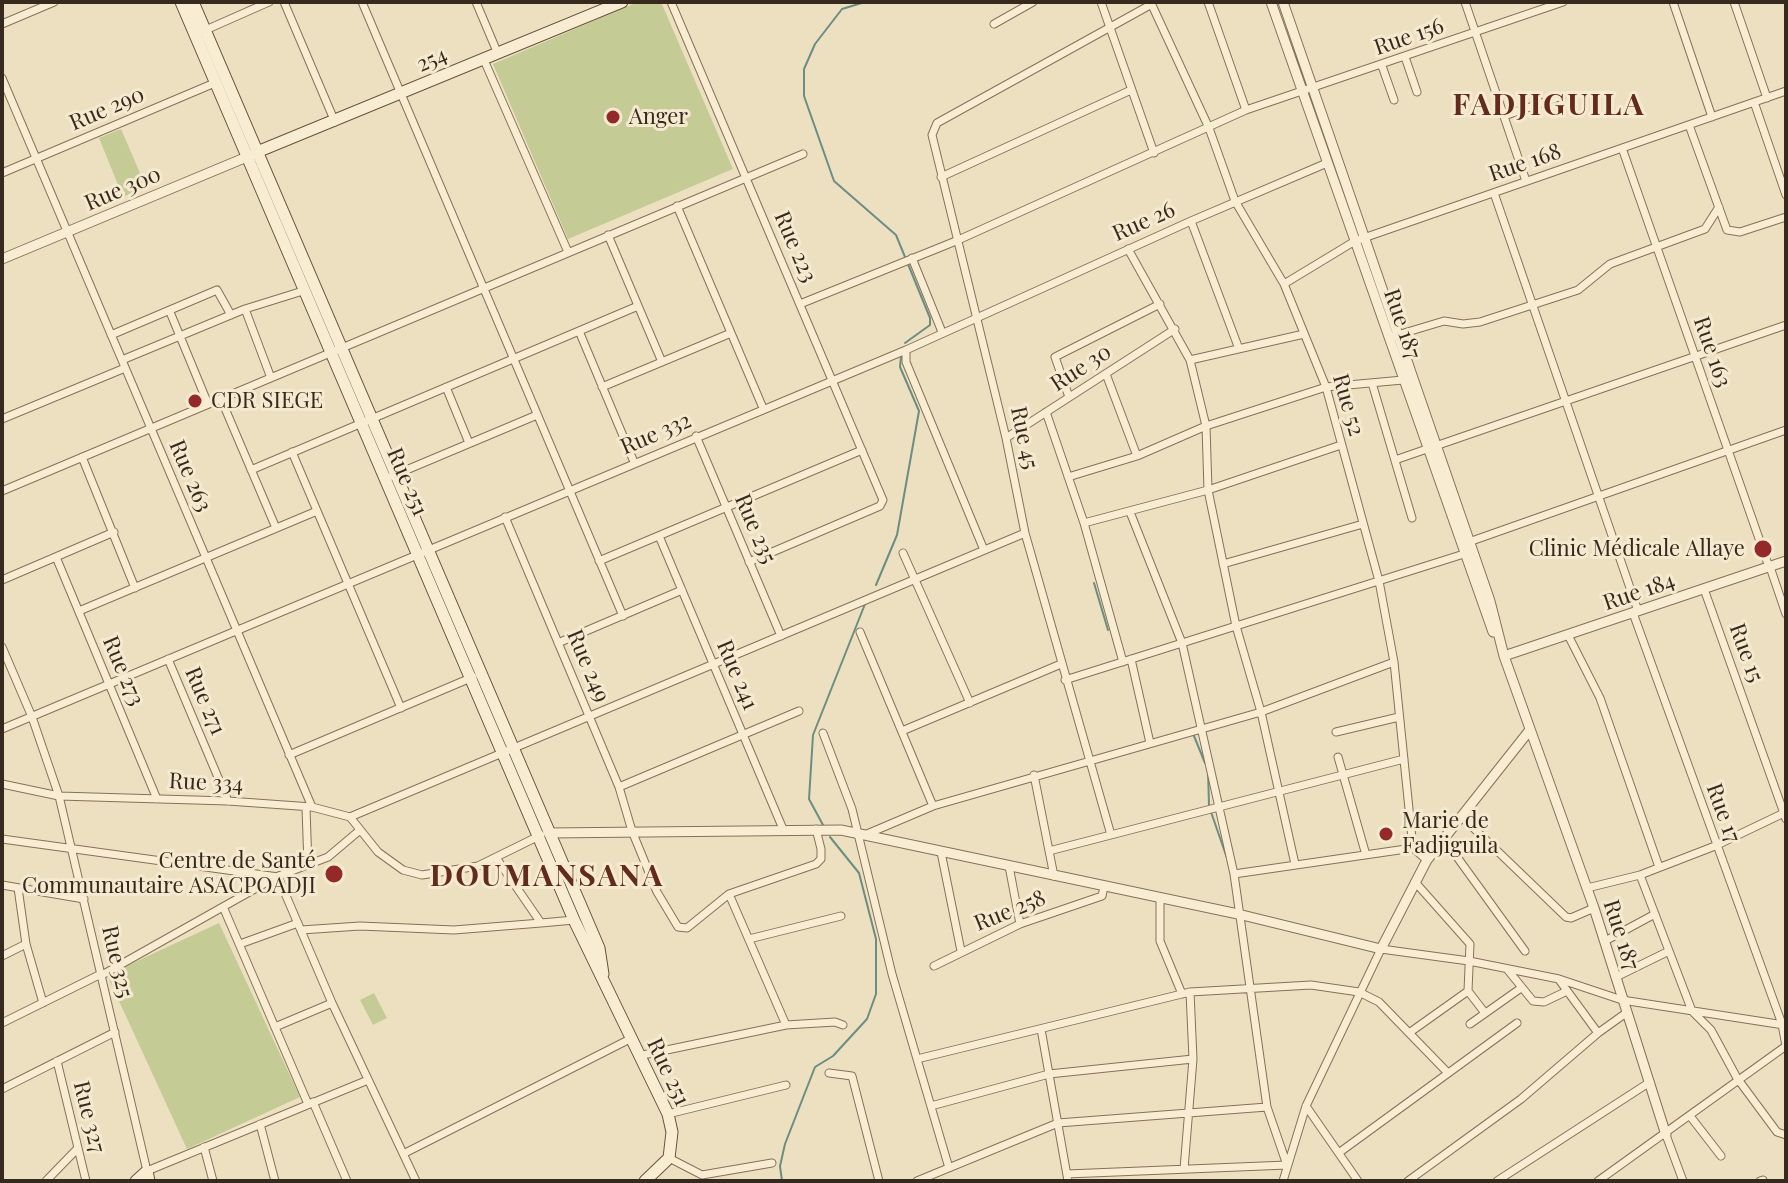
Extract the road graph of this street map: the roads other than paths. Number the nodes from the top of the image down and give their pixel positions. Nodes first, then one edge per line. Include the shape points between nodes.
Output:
1 (54, 2) edge
2 (181, 2) edge
3 (193, 2) edge
4 (269, 2) edge
5 (284, 2) edge
6 (362, 2) edge
7 (476, 2) edge
8 (622, 2) edge
9 (671, 2) edge
10 (1033, 2) edge
11 (1101, 2) edge
12 (1208, 2) edge
13 (1271, 2) edge
14 (1283, 2) edge
15 (1465, 2) edge
16 (1563, 2) edge
17 (1673, 2) edge
18 (1734, 2) edge
19 (1151, 3) edge
20 (259, 4) edge
21 (2, 24) edge
22 (994, 24) dead end
23 (1108, 28) junction
24 (200, 32) junction
25 (1476, 33) junction
26 (498, 54) junction
27 (1405, 57) junction
28 (484, 60) junction
29 (1382, 66) junction
30 (2, 78) edge
31 (221, 80) junction
32 (1131, 90) junction
33 (1308, 90) junction
34 (1786, 91) edge
35 (1417, 92) dead end
36 (401, 95) junction
37 (1562, 96) dead end
38 (1767, 98) junction
39 (1394, 100) dead end
40 (1754, 102) junction
41 (1246, 110) junction
42 (1504, 116) junction
43 (1712, 117) junction
44 (335, 122) junction
45 (1689, 125) junction
46 (1209, 128) junction
47 (1622, 148) junction
48 (1154, 153) junction
49 (252, 154) junction
50 (803, 154) dead end
51 (36, 158) junction
52 (1327, 163) junction
53 (2, 173) edge
54 (941, 177) junction
55 (746, 178) junction
56 (1526, 181) junction
57 (1494, 193) junction
58 (1786, 195) edge
59 (1235, 201) junction
60 (677, 206) junction
61 (1719, 207) junction
62 (1786, 217) edge
63 (1191, 221) junction
64 (67, 231) junction
65 (608, 235) junction
66 (1360, 240) junction
67 (956, 241) junction
68 (1657, 248) junction
69 (1128, 249) junction
70 (568, 252) junction
71 (912, 258) junction
72 (2, 259) edge
73 (1284, 284) junction
74 (483, 288) junction
75 (310, 289) junction
76 (800, 304) junction
77 (1160, 304) junction
78 (1533, 305) junction
79 (638, 306) junction
80 (245, 309) junction
81 (170, 312) junction
82 (231, 315) junction
83 (977, 317) junction
84 (1786, 325) edge
85 (1175, 329) junction
86 (579, 331) junction
87 (942, 332) junction
88 (731, 333) junction
89 (1304, 334) junction
90 (111, 335) junction
91 (180, 336) junction
92 (1393, 336) junction
93 (343, 348) junction
94 (1239, 349) junction
95 (906, 350) junction
96 (331, 353) junction
97 (1695, 357) junction
98 (514, 359) junction
99 (1190, 360) junction
100 (662, 362) junction
101 (124, 364) junction
102 (1106, 374) junction
103 (271, 378) junction
104 (831, 379) junction
105 (1403, 380) junction
106 (1372, 383) junction
107 (446, 387) junction
108 (602, 387) junction
109 (1326, 387) junction
110 (1069, 397) junction
111 (221, 399) junction
112 (1566, 402) junction
113 (208, 404) junction
114 (763, 408) junction
115 (1046, 412) junction
116 (537, 415) junction
117 (2, 419) edge
118 (374, 419) junction
119 (361, 425) junction
120 (1206, 426) junction
121 (151, 428) junction
122 (1786, 430) edge
123 (696, 436) junction
124 (1006, 438) junction
125 (469, 443) junction
126 (1341, 445) junction
127 (862, 450) junction
128 (1432, 450) junction
129 (1728, 450) junction
130 (292, 452) junction
131 (1137, 456) junction
132 (82, 457) junction
133 (1395, 460) junction
134 (634, 462) junction
135 (251, 470) junction
136 (397, 474) junction
137 (1068, 477) junction
138 (384, 479) junction
139 (569, 490) junction
140 (1208, 490) junction
141 (2, 491) edge
142 (1599, 497) junction
143 (726, 508) junction
144 (317, 511) junction
145 (1130, 512) junction
146 (505, 517) junction
147 (1412, 518) dead end
148 (1084, 523) junction
149 (1363, 524) junction
150 (276, 528) junction
151 (114, 532) junction
152 (1025, 533) junction
153 (659, 536) junction
154 (1467, 548) junction
155 (429, 549) junction
156 (984, 550) junction
157 (903, 553) dead end
158 (416, 554) junction
159 (56, 557) junction
160 (206, 558) junction
161 (599, 561) junction
162 (1786, 561) edge
163 (749, 562) junction
164 (1223, 564) junction
165 (1769, 567) junction
166 (917, 578) junction
167 (2, 580) edge
168 (1379, 581) junction
169 (348, 583) junction
170 (135, 588) junction
171 (1704, 589) junction
172 (682, 590) junction
173 (79, 611) junction
174 (1635, 612) junction
175 (1786, 614) edge
176 (623, 616) junction
177 (1236, 626) junction
178 (236, 630) junction
179 (860, 632) dead end
180 (1568, 635) junction
181 (781, 636) junction
182 (558, 643) junction
183 (1182, 643) junction
184 (2, 647) edge
185 (1504, 656) junction
186 (168, 659) junction
187 (1127, 661) junction
188 (1394, 662) junction
189 (713, 664) junction
190 (1061, 664) junction
191 (483, 673) junction
192 (470, 678) junction
193 (1065, 680) junction
194 (109, 684) junction
195 (970, 703) junction
196 (401, 708) junction
197 (799, 711) dead end
198 (1261, 712) junction
199 (590, 716) junction
200 (32, 717) junction
201 (1399, 717) junction
202 (2, 729) edge
203 (1201, 729) junction
204 (902, 731) junction
205 (1529, 731) junction
206 (1336, 732) dead end
207 (823, 733) dead end
208 (743, 735) junction
209 (1150, 743) junction
210 (509, 751) junction
211 (289, 755) junction
212 (1338, 757) dead end
213 (1092, 758) junction
214 (1404, 759) junction
215 (1034, 775) junction
216 (1343, 775) junction
217 (2, 784) edge
218 (619, 787) junction
219 (1279, 791) junction
220 (59, 796) junction
221 (157, 799) junction
222 (228, 801) junction
223 (933, 806) junction
224 (1217, 807) junction
225 (309, 808) junction
226 (1785, 815) edge
227 (1461, 816) junction
228 (350, 817) junction
229 (783, 829) junction
230 (816, 829) junction
231 (360, 830) junction
232 (632, 831) junction
233 (855, 832) junction
234 (544, 834) junction
235 (867, 834) junction
236 (1111, 835) junction
237 (2, 839) edge
238 (1444, 839) junction
239 (1715, 846) junction
240 (1413, 848) junction
241 (73, 851) junction
242 (1049, 851) junction
243 (941, 852) junction
244 (1366, 855) junction
245 (497, 859) junction
246 (1427, 860) junction
247 (1295, 864) junction
248 (308, 865) junction
249 (1009, 866) junction
250 (1659, 867) junction
251 (1234, 874) junction
252 (1640, 875) junction
253 (1054, 876) junction
254 (278, 877) junction
255 (1415, 882) junction
256 (2, 885) edge
257 (18, 888) junction
258 (1587, 888) junction
259 (1103, 892) junction
260 (729, 894) junction
261 (1160, 898) junction
262 (84, 899) junction
263 (1594, 908) junction
264 (224, 909) junction
265 (1238, 914) junction
266 (1655, 914) junction
267 (841, 916) dead end
268 (574, 920) junction
269 (541, 923) junction
270 (1020, 924) junction
271 (299, 927) junction
272 (749, 939) junction
273 (1605, 941) junction
274 (26, 944) junction
275 (240, 944) junction
276 (2, 948) edge
277 (1381, 949) junction
278 (14, 950) junction
279 (961, 951) junction
280 (1525, 951) dead end
281 (1669, 951) junction
282 (2, 956) edge
283 (1469, 961) junction
284 (934, 966) dead end
285 (1507, 969) junction
286 (604, 974) junction
287 (102, 975) junction
288 (1616, 977) junction
289 (1559, 979) junction
290 (1249, 987) junction
291 (1521, 988) junction
292 (1468, 991) junction
293 (1567, 991) junction
294 (1359, 992) junction
295 (1186, 993) junction
296 (1622, 1000) junction
297 (43, 1003) junction
298 (332, 1003) junction
299 (1692, 1011) junction
300 (1485, 1013) junction
301 (1626, 1013) junction
302 (2, 1023) edge
303 (1517, 1023) dead end
304 (1470, 1024) dead end
305 (786, 1025) junction
306 (843, 1025) dead end
307 (1784, 1025) edge
308 (275, 1027) junction
309 (1041, 1029) junction
310 (115, 1032) junction
311 (1409, 1033) junction
312 (1598, 1033) junction
313 (630, 1039) junction
314 (1786, 1047) edge
315 (638, 1056) junction
316 (917, 1059) junction
317 (1193, 1059) junction
318 (57, 1061) junction
319 (1446, 1071) junction
320 (829, 1073) dead end
321 (1049, 1074) junction
322 (1737, 1078) junction
323 (368, 1080) junction
324 (1650, 1082) junction
325 (786, 1085) dead end
326 (2, 1089) edge
327 (310, 1103) junction
328 (931, 1106) junction
329 (1306, 1106) junction
330 (1267, 1107) junction
331 (668, 1114) junction
332 (1187, 1115) junction
333 (1690, 1116) junction
334 (1058, 1123) junction
335 (260, 1124) junction
336 (1666, 1135) junction
337 (1786, 1135) edge
338 (204, 1147) junction
339 (78, 1148) junction
340 (1340, 1152) junction
341 (405, 1153) junction
342 (1721, 1156) dead end
343 (669, 1158) junction
344 (772, 1163) dead end
345 (1287, 1165) junction
346 (949, 1168) junction
347 (1184, 1169) junction
348 (148, 1176) edge
349 (703, 1178) edge
350 (1066, 1179) edge
351 (1500, 1180) edge
352 (46, 1181) edge
353 (86, 1181) edge
354 (136, 1181) edge
355 (213, 1181) edge
356 (275, 1181) edge
357 (347, 1181) edge
358 (416, 1181) edge
359 (645, 1181) edge
360 (879, 1181) edge
361 (917, 1181) edge
362 (1283, 1181) edge
363 (1358, 1181) edge
364 (1408, 1181) edge
365 (1598, 1181) edge
366 (1683, 1181) edge

1 - 21 street
2 - 24 main road, Rue 251
3 - 24 main road, Rue 251
4 - 20 street
5 - 44 street
6 - 36 street
7 - 26 street
8 - 26 main road, 254
9 - 55 street, Rue 223
10 - 22 street
11 - 23 street
12 - 41 street
13 - 33 street, Rue 187
14 - 33 street, Rue 187
15 - 25 street
16 - 25 street, Rue 156
17 - 43 street
18 - 38 street
19 - 23 street
19 - 46 street, Rue 52
20 - 24 street
23 - 32 street
23 - 54 street, Rue 45 via 937,123 932,135
24 - 31 main road, Rue 251
25 - 27 street, Rue 156
25 - 42 street
26 - 28 main road, 254
27 - 29 street, Rue 156
27 - 35 street
28 - 36 main road, 254
28 - 70 street
29 - 33 street, Rue 156
29 - 39 street
30 - 51 street, Rue 263
31 - 49 main road, Rue 251
31 - 51 street, Rue 290
32 - 48 street
32 - 54 street
33 - 41 street, Rue 156
33 - 52 street, Rue 187
33 - 66 street, Rue 187
34 - 38 street, Rue 168
36 - 44 main road, 254
36 - 74 street
37 - 42 street
38 - 40 street, Rue 168
40 - 43 street, Rue 168
40 - 58 street
41 - 46 street, Rue 156
42 - 56 street
43 - 45 street, Rue 168
44 - 49 main road, 254
45 - 47 street, Rue 168
45 - 61 street
46 - 48 street, Rue 156
46 - 59 street, Rue 52
47 - 56 street, Rue 168
47 - 68 street, Rue 163
48 - 67 street, Rue 156
49 - 64 street, Rue 300
49 - 75 main road, Rue 251
50 - 55 street
51 - 53 street, Rue 290
51 - 64 street, Rue 263
52 - 59 street, Rue 26
52 - 66 street, Rue 187
54 - 67 street, Rue 45
55 - 60 street
55 - 76 street, Rue 223
56 - 57 street, Rue 168
57 - 66 street, Rue 168
57 - 78 street, Rue 17
59 - 63 street, Rue 26
59 - 73 street, Rue 52
60 - 65 street
60 - 88 street
61 - 62 street via 1732,233
61 - 68 street via 1705,229
63 - 69 street, Rue 26
63 - 94 street
64 - 72 street, Rue 300
64 - 90 street, Rue 263
65 - 70 street
65 - 79 street
66 - 73 street, Rue 168
66 - 92 street, Rue 187
67 - 71 street, Rue 156
67 - 83 street, Rue 45
68 - 78 street via 1610,264 1578,290
68 - 97 street, Rue 163
69 - 77 street
69 - 83 street, Rue 26
70 - 74 street
71 - 76 street, Rue 156
71 - 87 street
73 - 89 street, Rue 52
74 - 93 street
74 - 98 street
75 - 80 street
75 - 93 main road, Rue 251
75 - 96 main road, Rue 251
76 - 104 street, Rue 223
77 - 85 street
77 - 110 street via 1055,357
78 - 92 street via 1480,322 1444,321
78 - 112 street, Rue 17
79 - 86 street
79 - 100 street
80 - 82 street
80 - 103 street
81 - 82 street via 217,290
81 - 90 street
81 - 91 street
82 - 91 street
83 - 87 street, Rue 332
83 - 124 street, Rue 45
84 - 97 street
85 - 99 street
85 - 102 street, Rue 30
86 - 98 street
86 - 108 street
87 - 95 street, Rue 332
88 - 100 street
88 - 114 street
89 - 94 street
89 - 109 street, Rue 52
90 - 101 street, Rue 263
91 - 101 street
91 - 113 street
92 - 105 street, Rue 187
92 - 128 street, Rue 187
93 - 96 street
93 - 118 main road, Rue 251
94 - 99 street
95 - 104 street, Rue 332
95 - 156 street via 906,362
96 - 103 street
96 - 119 main road, Rue 251
97 - 112 street
97 - 129 street, Rue 163
98 - 107 street
98 - 116 street
99 - 120 street
100 - 108 street
101 - 117 street
101 - 121 street, Rue 263
102 - 110 street, Rue 30
102 - 131 street
103 - 111 street
104 - 114 street, Rue 332
104 - 127 street, Rue 223
105 - 106 street
105 - 128 street, Rue 187
106 - 109 street
106 - 133 street
107 - 118 street
107 - 125 street
108 - 134 street
109 - 120 street
109 - 126 street, Rue 52
110 - 115 street, Rue 30
111 - 113 street
111 - 135 street
112 - 128 street
112 - 142 street, Rue 17
113 - 121 street
114 - 123 street, Rue 332
115 - 124 street, Rue 30
115 - 137 street
116 - 125 street
116 - 139 street
118 - 119 street
118 - 136 main road, Rue 251
119 - 130 street
119 - 138 main road, Rue 251
120 - 131 street
120 - 140 street
121 - 132 street
121 - 160 street, Rue 263
122 - 129 street
123 - 134 street, Rue 332
123 - 143 street, Rue 235
124 - 152 street, Rue 45
125 - 136 street
126 - 140 street
126 - 149 street, Rue 52
127 - 143 street
127 - 163 street, Rue 223 via 883,500 880,506
128 - 133 street
128 - 154 street, Rue 187
129 - 142 street
129 - 165 street, Rue 163
130 - 135 street
130 - 144 street
131 - 137 street
132 - 141 street
132 - 151 street
133 - 147 street
134 - 139 street, Rue 332
135 - 150 street
136 - 138 street
136 - 155 main road, Rue 251
137 - 148 street
138 - 158 main road, Rue 251
139 - 146 street, Rue 332
139 - 161 street
140 - 145 street
140 - 164 street
142 - 154 street
142 - 174 street, Rue 17
143 - 153 street
143 - 163 street, Rue 235
144 - 150 street
144 - 169 street
145 - 148 street
145 - 183 street
146 - 155 street, Rue 332
146 - 182 street, Rue 249
148 - 187 street
149 - 164 street
149 - 168 street, Rue 52
150 - 160 street
151 - 159 street
151 - 170 street
152 - 156 street
152 - 190 street, Rue 45
153 - 161 street
153 - 172 street, Rue 241
154 - 168 street
154 - 185 street, Rue 187
155 - 158 street, Rue 332
155 - 191 main road, Rue 251
156 - 166 street
157 - 166 street
158 - 169 street, Rue 332
158 - 192 main road, Rue 251
159 - 167 street
159 - 173 street, Rue 273
160 - 170 street
160 - 178 street, Rue 263
161 - 176 street
162 - 165 street, Rue 184
163 - 181 street, Rue 235
164 - 177 street
165 - 171 street, Rue 184
165 - 175 street, Rue 163
166 - 181 street
166 - 195 street
168 - 177 street
168 - 188 street, Rue 52
169 - 178 street, Rue 332
169 - 196 street
170 - 173 street
171 - 174 street, Rue 184
171 - 226 street, Rue 15
172 - 176 street
172 - 189 street, Rue 241
173 - 194 street, Rue 273
174 - 180 street, Rue 184
174 - 239 street, Rue 17
176 - 182 street
177 - 183 street
177 - 198 street
178 - 186 street, Rue 332
178 - 211 street, Rue 263
179 - 204 street
180 - 185 street, Rue 184
180 - 250 street via 1600,698
181 - 189 street
182 - 199 street, Rue 249
183 - 187 street
183 - 203 street
184 - 200 street, Rue 325
185 - 205 street, Rue 187
186 - 194 street, Rue 332
186 - 222 street, Rue 271
187 - 193 street
187 - 209 street
188 - 198 street
188 - 201 street, Rue 52
189 - 199 street
189 - 208 street, Rue 241
190 - 193 street, Rue 45
190 - 195 street
191 - 192 street
191 - 210 main road, Rue 251
192 - 196 street
192 - 210 main road, Rue 251
193 - 213 street, Rue 45
194 - 200 street, Rue 332
194 - 221 street, Rue 273
195 - 204 street
196 - 211 street
197 - 208 street
198 - 203 street
198 - 219 street
199 - 210 street
199 - 218 street, Rue 249
200 - 202 street, Rue 332
200 - 220 street, Rue 325
201 - 206 street
201 - 214 street, Rue 52
203 - 209 street
203 - 224 street
204 - 223 street
205 - 227 street
205 - 258 street, Rue 187
207 - 233 street via 849,798
208 - 218 street
208 - 229 street, Rue 241
209 - 213 street
210 - 228 street
210 - 234 main road, Rue 251
211 - 225 street, Rue 263
212 - 216 street
213 - 215 street
213 - 236 street, Rue 45
214 - 216 street
214 - 240 street, Rue 52
215 - 223 street
215 - 242 street
216 - 219 street
216 - 244 street
217 - 220 street, Rue 334
218 - 232 street, Rue 249
219 - 224 street
219 - 247 street
220 - 221 street, Rue 334
220 - 241 street, Rue 325
221 - 222 street, Rue 334
222 - 225 street, Rue 334
223 - 235 street
224 - 236 street
224 - 251 street
225 - 228 street, Rue 334
225 - 248 street
226 - 239 street
227 - 238 street
227 - 263 street via 1566,917
228 - 231 street
229 - 230 street
229 - 232 street
230 - 233 street
230 - 260 street via 821,849 816,864
231 - 245 street via 378,852 403,870 422,875
231 - 248 street via 328,857
232 - 234 street
232 - 260 street, Rue 249 via 678,927 687,928
233 - 235 street
233 - 316 street
234 - 245 street
234 - 268 main road, Rue 251
234 - 286 main road, Rue 251 via 599,948
235 - 243 street
236 - 242 street
237 - 241 street
238 - 246 street
238 - 280 street
239 - 250 street
239 - 307 street, Rue 17
240 - 244 street
240 - 246 street
241 - 254 street
241 - 262 street, Rue 325
242 - 253 street
243 - 249 street
243 - 279 street
244 - 247 street
245 - 269 street
246 - 255 street
247 - 251 street
248 - 254 street
249 - 253 street
249 - 270 street
250 - 252 street
251 - 265 street
252 - 258 street
252 - 266 street
253 - 259 street
254 - 264 street
254 - 271 street
255 - 277 street
255 - 283 street via 1470,944
256 - 257 street
257 - 262 street
257 - 274 street
258 - 263 street, Rue 187
259 - 261 street
259 - 270 street, Rue 258
260 - 272 street
261 - 265 street
261 - 295 street via 1160,941
262 - 287 street, Rue 325
263 - 273 street, Rue 187
264 - 275 street
264 - 287 street
265 - 277 street
265 - 290 street
266 - 273 street
266 - 281 street
267 - 272 street
268 - 269 street
268 - 286 main road, Rue 251
269 - 271 street via 454,930
270 - 279 street, Rue 258
271 - 275 street
271 - 298 street
272 - 305 street
273 - 288 street, Rue 187
274 - 278 street
274 - 297 street
275 - 308 street
276 - 278 street
277 - 283 street
277 - 294 street
278 - 282 street
279 - 284 street, Rue 258
281 - 288 street
281 - 299 street
283 - 285 street
283 - 292 street
285 - 289 street
285 - 291 street
286 - 313 main road, Rue 251
287 - 297 street
287 - 310 street, Rue 325
288 - 296 street, Rue 187
289 - 293 street
289 - 296 street
290 - 294 street via 1311,985
290 - 295 street
290 - 330 street
291 - 293 street via 1539,1002
291 - 300 street
292 - 300 street
292 - 311 street
293 - 312 street
294 - 311 street via 1379,1002
294 - 329 street
295 - 309 street
295 - 317 street
296 - 299 street
296 - 301 street, Rue 187
297 - 302 street
298 - 308 street
298 - 323 street
299 - 307 street
299 - 322 street via 1711,1030
300 - 304 street
301 - 312 street
301 - 324 street, Rue 187
303 - 319 street
305 - 306 street
305 - 315 street
307 - 314 street, Rue 17
308 - 327 street
309 - 316 street
309 - 321 street
310 - 318 street
310 - 348 street, Rue 325
311 - 319 street
312 - 364 street via 1521,1099
313 - 315 main road, Rue 251
313 - 341 street
314 - 322 street
315 - 331 main road, Rue 251
316 - 328 street
317 - 321 street
317 - 332 street
318 - 326 street
318 - 339 street, Rue 327
319 - 340 street
320 - 360 street via 852,1076
321 - 328 street
321 - 334 street
322 - 333 street
322 - 337 street via 1777,1132
323 - 327 street
323 - 341 street
324 - 336 street, Rue 187
324 - 351 street
325 - 331 street
327 - 335 street
327 - 357 street
328 - 346 street
329 - 340 street
329 - 345 street
330 - 332 street
330 - 345 street
331 - 343 main road, Rue 251
332 - 334 street
332 - 347 street
333 - 336 street
333 - 342 street
334 - 346 street
334 - 350 street
335 - 338 street
335 - 356 street
336 - 365 street
336 - 366 street
338 - 348 street
338 - 355 street
339 - 352 street
339 - 353 street, Rue 327
340 - 363 street
341 - 358 street
343 - 349 street
343 - 359 main road
344 - 349 street
345 - 347 street
345 - 362 street
346 - 361 street
347 - 350 street
348 - 354 main road

